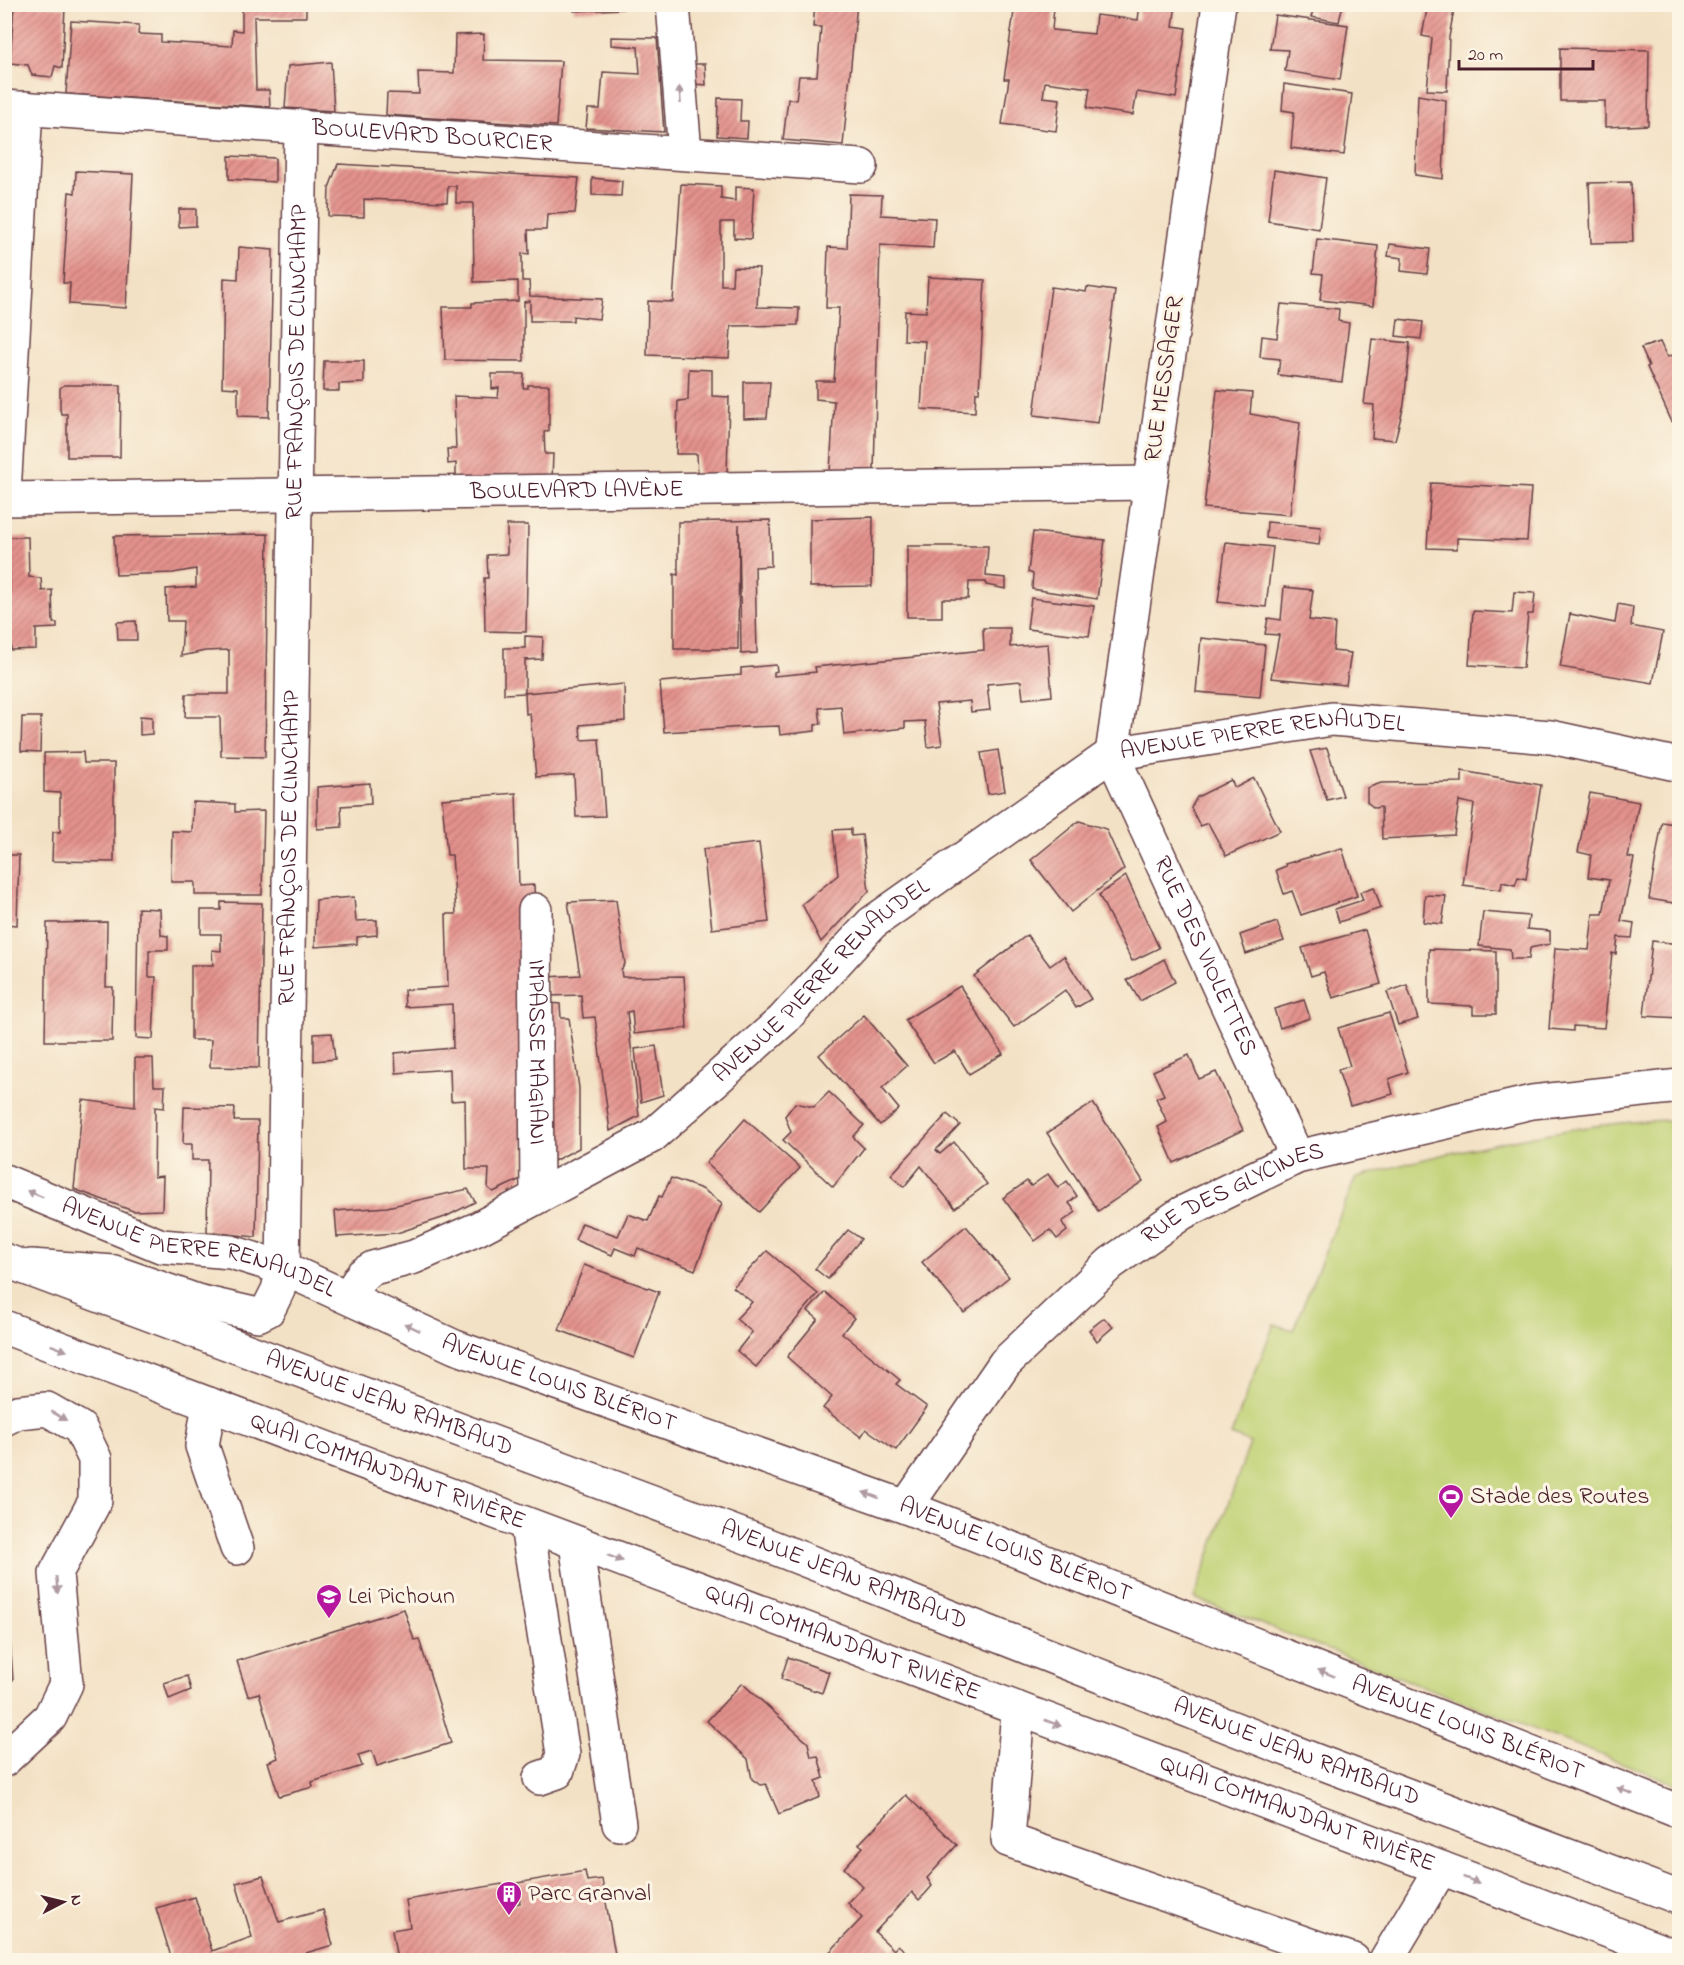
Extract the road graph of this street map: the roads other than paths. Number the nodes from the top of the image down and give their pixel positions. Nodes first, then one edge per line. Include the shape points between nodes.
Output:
1 (674, 4) edge
2 (1219, 4) edge
3 (15, 107) edge
4 (301, 126) junction
5 (685, 153) junction
6 (861, 166) dead end
7 (1150, 483) junction
8 (4, 493) edge
9 (294, 496) junction
10 (4, 499) edge
11 (1112, 754) junction
12 (1680, 765) edge
13 (535, 910) dead end
14 (1680, 1086) edge
15 (1297, 1157) junction
16 (4, 1181) edge
17 (537, 1196) junction
18 (11, 1262) edge
19 (283, 1268) junction
20 (348, 1297) junction
21 (4, 1327) edge
22 (209, 1404) junction
23 (4, 1419) edge
24 (906, 1507) junction
25 (526, 1526) junction
26 (576, 1544) junction
27 (237, 1548) dead end
28 (1018, 1709) junction
29 (4, 1760) edge
30 (540, 1778) dead end
31 (1680, 1812) edge
32 (619, 1824) dead end
33 (1441, 1868) junction
34 (1680, 1898) edge
35 (1680, 1958) edge
36 (1353, 1960) edge
37 (1386, 1960) edge

5 -> 1 street
2 - 7 street, RUE MESSAGER
3 - 4 street, BOULEVARD BOURCIER
3 - 8 street
4 - 5 street, BOULEVARD BOURCIER
4 - 9 street, RUE FRANÇOIS DE CLINCHAMP
5 - 6 street, BOULEVARD BOURCIER
7 - 9 street, BOULEVARD LAVÈNE
7 - 11 street, RUE MESSAGER
9 - 10 street, BOULEVARD LAVÈNE
9 - 19 street, RUE FRANÇOIS DE CLINCHAMP
11 - 12 street, AVENUE PIERRE RENAUDEL via 1332,719 1551,737
11 - 15 street, RUE DES VIOLETTES
11 - 17 street, AVENUE PIERRE RENAUDEL via 872,923 783,1020 652,1136
13 - 17 street, IMPASSE MAGIANI
14 - 15 street, RUE DES GLYCINES via 1532,1102
15 - 24 street, RUE DES GLYCINES via 1182,1213 1111,1263 1005,1364
19 -> 16 street, AVENUE PIERRE RENAUDEL via 231,1252 161,1246
17 - 20 street, AVENUE PIERRE RENAUDEL via 414,1257 374,1268 362,1275
18 - 19 street, RUE FRANÇOIS DE CLINCHAMP via 114,1272 197,1301 258,1315 268,1310
18 - 34 street, AVENUE JEAN RAMBAUD via 752,1539 1314,1760
19 - 20 street, AVENUE PIERRE RENAUDEL
24 -> 20 street, AVENUE LOUIS BLÉRIOT via 455,1347
21 -> 22 street, QUAI COMMANDANT RIVIÈRE
22 - 25 street, QUAI COMMANDANT RIVIÈRE
22 - 27 street via 202,1446
23 -> 29 street via 18,1412 47,1409 80,1428 95,1459 95,1501 56,1573 66,1684 50,1718
31 -> 24 street, AVENUE LOUIS BLÉRIOT
25 - 26 street, QUAI COMMANDANT RIVIÈRE
25 - 30 street via 563,1754 557,1772
26 -> 28 street, QUAI COMMANDANT RIVIÈRE
26 - 32 street
28 -> 33 street, QUAI COMMANDANT RIVIÈRE
28 - 36 street via 1008,1840
33 -> 35 street, QUAI COMMANDANT RIVIÈRE
33 - 37 street

